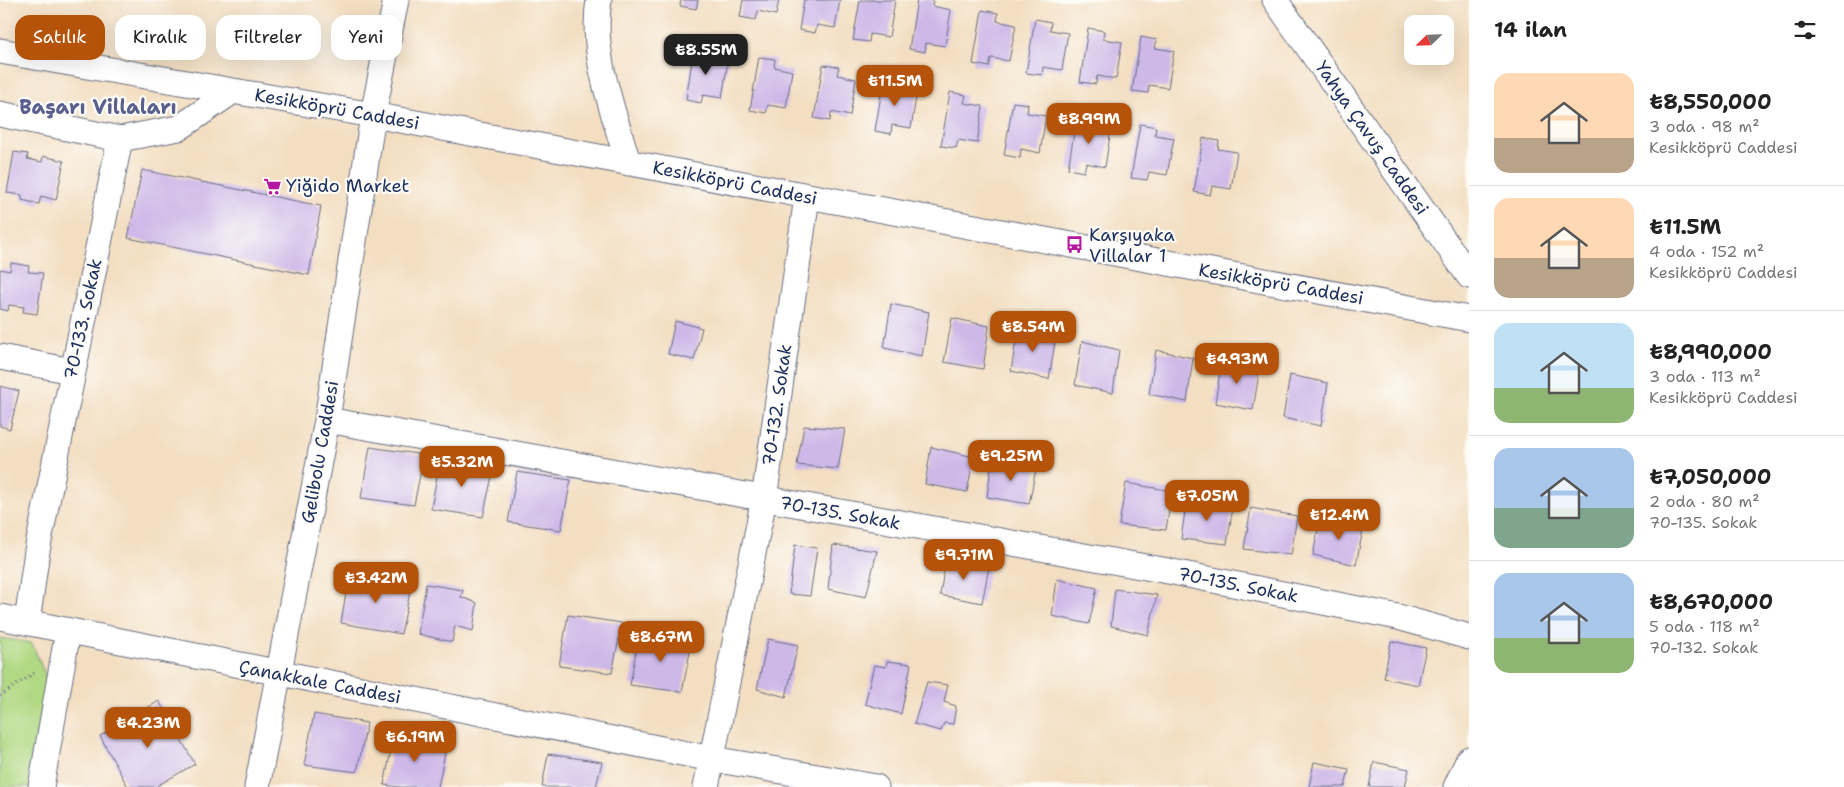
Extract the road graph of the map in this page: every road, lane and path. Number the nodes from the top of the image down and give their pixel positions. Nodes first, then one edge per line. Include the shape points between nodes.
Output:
1 (396, 0) edge
2 (599, 0) edge
3 (1275, 0) edge
4 (0, 51) edge
5 (233, 91) junction
6 (0, 114) edge
7 (374, 115) junction
8 (120, 139) junction
9 (628, 163) junction
10 (807, 197) junction
11 (1469, 276) edge
12 (1469, 319) edge
13 (0, 356) edge
14 (72, 372) junction
15 (327, 420) junction
16 (764, 499) junction
17 (0, 617) edge
18 (27, 622) junction
19 (1469, 637) edge
20 (66, 642) junction
21 (279, 674) junction
22 (0, 696) edge
23 (712, 759) junction
24 (1469, 759) edge
25 (42, 787) edge
26 (257, 787) edge
27 (706, 787) edge
28 (876, 787) edge
29 (1456, 787) edge

1 - 7 street, Gelibolu Caddesi
2 - 9 street via 596,16 601,68
3 - 11 street, Yahya Çavuş Caddesi
4 - 5 street, Kesikköprü Caddesi
5 - 7 street, Kesikköprü Caddesi
5 - 8 street via 179,128
6 - 8 street
7 - 9 street, Kesikköprü Caddesi
7 - 15 street, Gelibolu Caddesi
8 - 14 street, 70-133. Sokak
9 - 10 street, Kesikköprü Caddesi
10 - 12 street, Kesikköprü Caddesi
10 - 16 street, 70-132. Sokak
13 - 14 street
14 - 18 street, 70-133. Sokak via 37,551
15 - 16 street, 70-135. Sokak
15 - 21 street, Gelibolu Caddesi
16 - 19 street, 70-135. Sokak via 1168,571 1398,617
16 - 23 street, 70-132. Sokak
17 - 18 street, Çanakkale Caddesi
18 - 20 street, Çanakkale Caddesi
20 - 21 street, Çanakkale Caddesi
20 - 22 path
20 - 25 street
21 - 23 street, Çanakkale Caddesi
21 - 26 street, Gelibolu Caddesi
23 - 27 street, 70-132. Sokak
23 - 28 street, Çanakkale Caddesi
24 - 29 street

